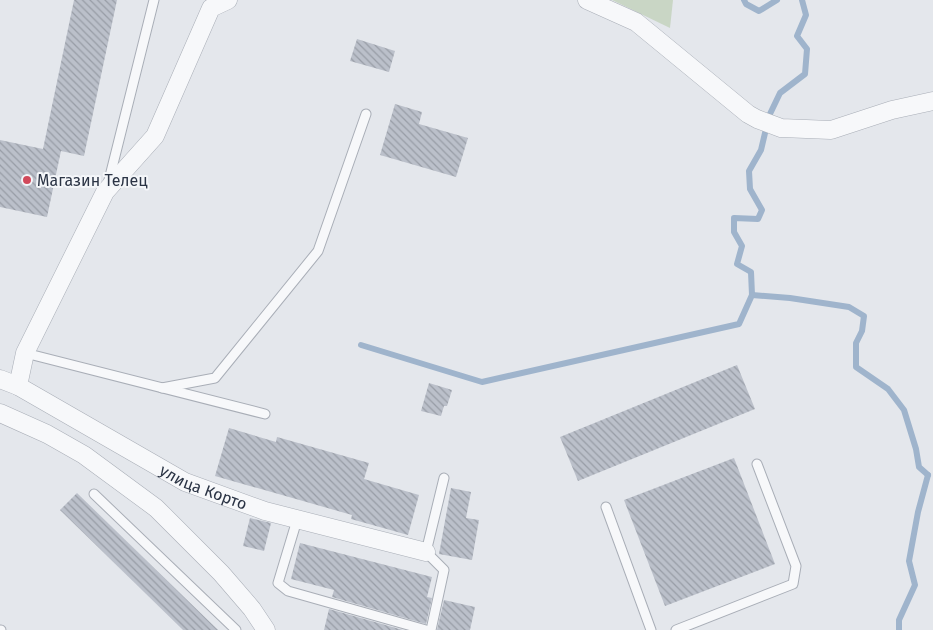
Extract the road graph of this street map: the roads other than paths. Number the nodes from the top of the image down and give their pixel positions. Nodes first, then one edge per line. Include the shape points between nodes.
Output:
1 (154, 0) edge
2 (228, 0) edge
3 (587, 0) edge
4 (933, 102) edge
5 (366, 114) dead end
6 (105, 192) junction
7 (25, 353) junction
8 (0, 378) edge
9 (18, 386) junction
10 (162, 388) junction
11 (0, 413) edge
12 (265, 414) dead end
13 (757, 464) dead end
14 (444, 478) dead end
15 (94, 494) dead end
16 (606, 507) dead end
17 (297, 520) junction
18 (426, 552) junction
19 (236, 630) edge
20 (266, 630) edge
21 (426, 630) edge
22 (431, 630) edge
23 (651, 630) edge
24 (676, 630) edge

1 - 6 lane
2 - 6 street via 211,8 156,136
3 - 4 street via 636,22 748,114 780,128 831,130 892,110
5 - 10 lane via 318,251 215,378
6 - 7 street
7 - 9 street
7 - 10 lane
8 - 9 street, улица Корто
9 - 17 street, улица Корто via 185,482
10 - 12 lane
11 - 20 street via 84,455 156,508 221,573
13 - 24 lane via 796,566 793,584
14 - 18 lane
15 - 19 lane
16 - 23 lane
17 - 18 street, улица Корто
17 - 21 lane via 278,583 288,592
18 - 22 lane via 444,570

